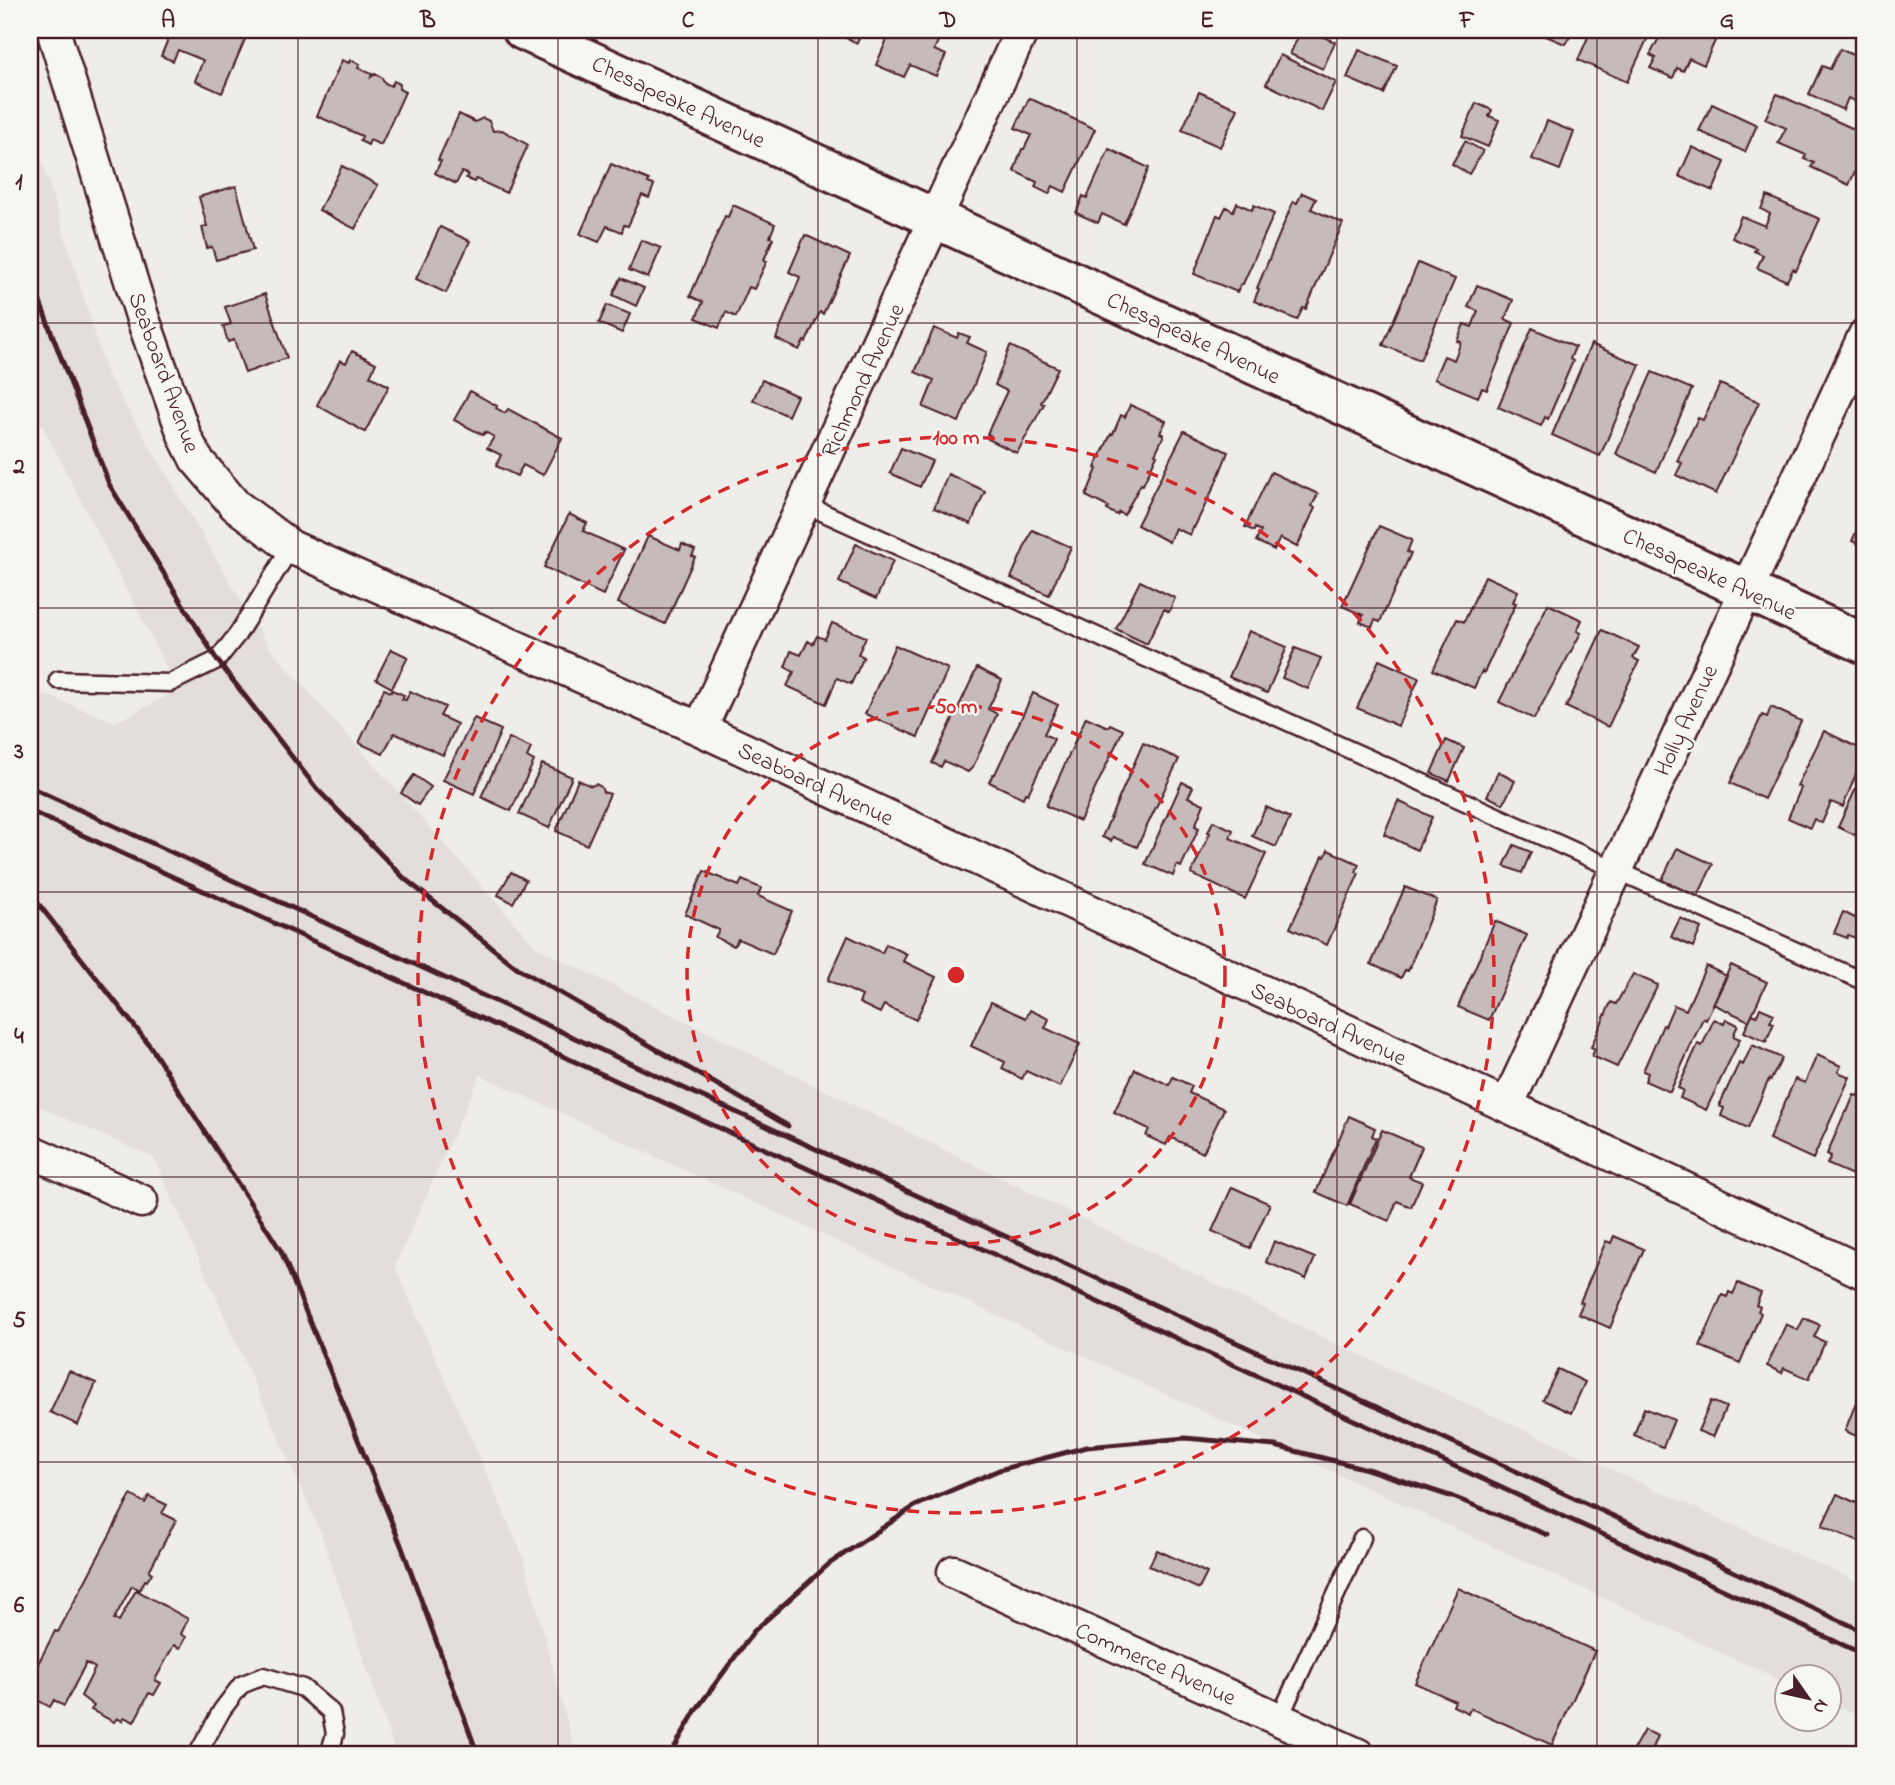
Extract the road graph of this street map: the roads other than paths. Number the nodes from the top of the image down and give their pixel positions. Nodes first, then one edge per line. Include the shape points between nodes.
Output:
1 (53, 30) edge
2 (523, 30) edge
3 (1022, 30) edge
4 (936, 218) junction
5 (1865, 335) edge
6 (804, 504) junction
7 (291, 547) junction
8 (1745, 589) junction
9 (1865, 644) edge
10 (58, 680) dead end
11 (700, 729) junction
12 (1617, 870) junction
13 (1865, 982) edge
14 (1507, 1105) junction
15 (30, 1151) edge
16 (141, 1201) dead end
17 (1865, 1273) edge
18 (1362, 1538) dead end
19 (954, 1572) dead end
20 (1279, 1719) junction
21 (197, 1755) edge
22 (329, 1755) edge
23 (1358, 1755) edge

1 - 7 street, Seaboard Avenue via 143,319 185,437 196,459 235,505
2 - 4 street, Chesapeake Avenue
3 - 4 street, Richmond Avenue
4 - 6 street, Richmond Avenue
4 - 8 street, Chesapeake Avenue
5 - 8 street, Holly Avenue
6 - 11 street, Richmond Avenue
6 - 12 lane
7 - 10 lane via 218,660 170,683
7 - 11 street, Seaboard Avenue
8 - 9 street, Chesapeake Avenue
8 - 12 street, Holly Avenue
11 - 14 street, Seaboard Avenue
12 - 13 lane
12 - 14 street, Holly Avenue
14 - 17 street, Seaboard Avenue
15 - 16 street
18 - 20 lane
19 - 20 street, Commerce Avenue
20 - 23 street, Commerce Avenue
21 - 22 lane via 241,1685 263,1676 303,1688 331,1712 335,1734

